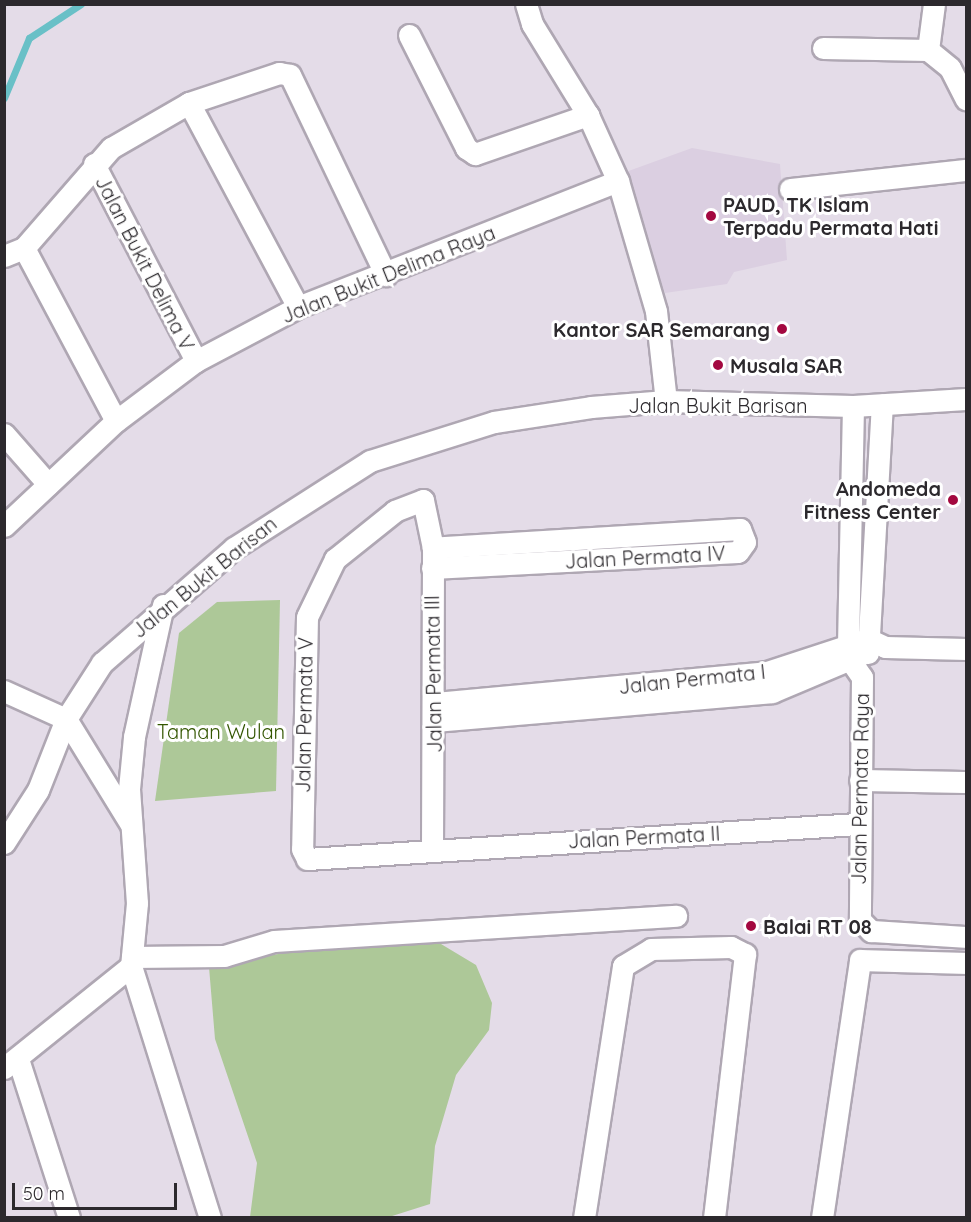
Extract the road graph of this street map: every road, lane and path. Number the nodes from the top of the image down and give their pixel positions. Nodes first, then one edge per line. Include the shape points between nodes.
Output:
1 (526, 4) edge
2 (934, 4) edge
3 (409, 35) dead end
4 (824, 48) dead end
5 (928, 50) junction
6 (966, 99) edge
7 (189, 103) junction
8 (588, 115) junction
9 (94, 164) junction
10 (966, 170) edge
11 (618, 181) junction
12 (790, 189) dead end
13 (24, 248) junction
14 (4, 256) edge
15 (386, 274) junction
16 (298, 307) junction
17 (196, 361) junction
18 (966, 399) edge
19 (666, 401) junction
20 (882, 404) junction
21 (854, 406) junction
22 (116, 421) junction
23 (4, 434) edge
24 (48, 484) junction
25 (423, 500) joint
26 (4, 526) edge
27 (591, 538) junction
28 (432, 558) junction
29 (590, 560) junction
30 (163, 605) junction
31 (966, 649) edge
32 (864, 653) junction
33 (4, 691) edge
34 (436, 712) junction
35 (66, 719) junction
36 (860, 780) junction
37 (966, 782) edge
38 (130, 824) junction
39 (857, 824) junction
40 (4, 843) edge
41 (432, 850) junction
42 (676, 916) dead end
43 (966, 937) edge
44 (131, 962) junction
45 (966, 963) edge
46 (11, 1063) edge
47 (69, 1218) edge
48 (210, 1218) edge
49 (584, 1218) edge
50 (714, 1218) edge
51 (822, 1218) edge

1 - 8 street via 531,24
2 - 5 street
3 - 8 street via 466,148 475,154
4 - 5 street
5 - 6 street via 950,68
7 - 9 street via 140,129
7 - 15 street via 271,75 290,75
7 - 16 street
8 - 11 street
9 - 13 street
9 - 17 street, Jalan Bukit Delima V
10 - 12 street
11 - 15 street, Jalan Bukit Delima Raya
11 - 19 street via 656,311
13 - 14 street
13 - 22 street
15 - 16 street, Jalan Bukit Delima Raya
16 - 17 street, Jalan Bukit Delima Raya
17 - 22 street, Jalan Bukit Delima Raya
18 - 20 street, Jalan Bukit Barisan
19 - 21 street, Jalan Bukit Barisan
19 - 30 street, Jalan Bukit Barisan via 494,422 370,461 276,518
20 - 21 street, Jalan Bukit Barisan
20 - 32 street, Jalan Permata Raya
21 - 32 street, Jalan Permata Raya
22 - 24 street, Jalan Bukit Delima Raya
23 - 24 street
24 - 26 street, Jalan Bukit Delima Raya
25 - 28 street, Jalan Permata III
25 - 41 street, Jalan Permata V via 395,511 335,559 307,616 302,849 307,859
27 - 28 street, Jalan Permata IV
27 - 29 street
27 - 29 street, Jalan Permata IV via 740,529 745,542 738,552
28 - 29 street, Jalan Permata IV
28 - 34 street, Jalan Permata III
30 - 35 street, Jalan Bukit Barisan via 102,663
30 - 38 street via 134,737
31 - 32 street
32 - 34 street, Jalan Permata I via 770,682
32 - 36 street, Jalan Permata Raya
33 - 35 street
34 - 41 street, Jalan Permata III
35 - 38 street
35 - 40 street, Jalan Bukit Barisan via 38,790
36 - 37 street
36 - 39 street, Jalan Permata Raya
38 - 44 street via 137,903
39 - 41 street, Jalan Permata II
39 - 43 street, Jalan Permata Raya via 863,925 871,931
42 - 44 street via 274,941 224,956
44 - 46 street
44 - 48 street via 207,1195
45 - 51 street via 860,960
46 - 47 street
49 - 50 street via 623,966 651,949 731,946 745,954

